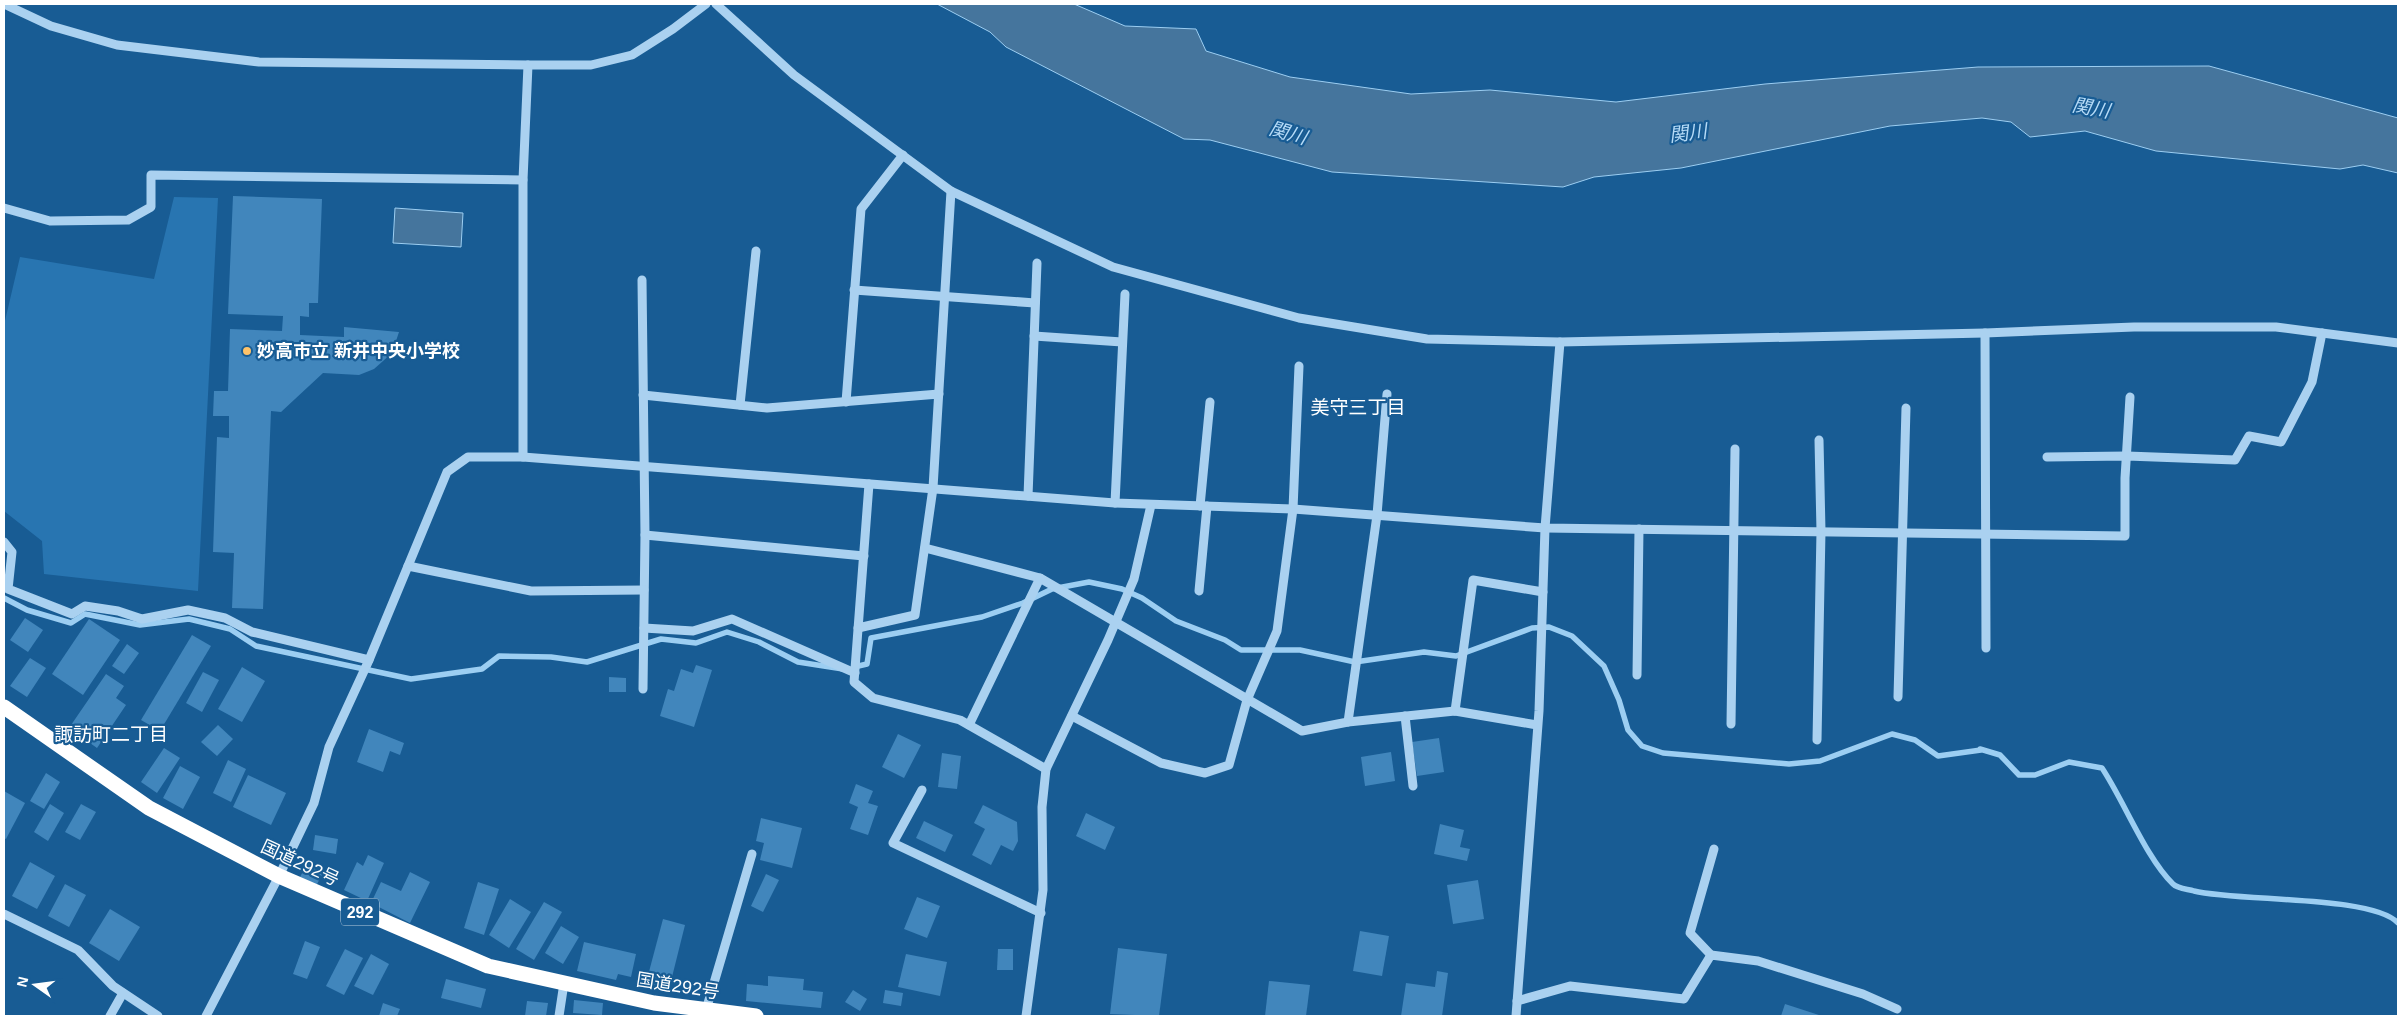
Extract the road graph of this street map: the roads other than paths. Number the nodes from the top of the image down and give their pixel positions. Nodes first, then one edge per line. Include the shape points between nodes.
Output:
1 (706, 4) edge
2 (716, 4) edge
3 (5, 8) edge
4 (528, 65) junction
5 (902, 155) junction
6 (523, 180) junction
7 (951, 191) junction
8 (4, 208) edge
9 (756, 251) dead end
10 (1037, 263) dead end
11 (642, 280) dead end
12 (854, 290) junction
13 (1124, 294) dead end
14 (945, 295) junction
15 (1035, 303) junction
16 (1985, 333) junction
17 (2322, 333) junction
18 (1034, 336) junction
19 (1122, 342) junction
20 (1560, 342) junction
21 (2398, 343) edge
22 (1299, 366) dead end
23 (939, 394) junction
24 (1387, 394) dead end
25 (643, 395) junction
26 (2130, 397) dead end
27 (846, 402) junction
28 (1210, 402) dead end
29 (740, 405) junction
30 (1906, 408) dead end
31 (1819, 440) dead end
32 (1735, 450) dead end
33 (2127, 456) junction
34 (2047, 457) dead end
35 (523, 458) junction
36 (644, 467) junction
37 (869, 484) junction
38 (933, 488) junction
39 (1028, 496) junction
40 (1114, 503) junction
41 (1151, 505) junction
42 (1204, 506) junction
43 (1293, 509) junction
44 (1377, 516) junction
45 (1545, 528) junction
46 (1639, 529) junction
47 (1734, 530) junction
48 (1821, 531) junction
49 (1904, 533) junction
50 (1986, 534) junction
51 (645, 535) junction
52 (4, 542) edge
53 (925, 548) junction
54 (864, 556) junction
55 (408, 566) junction
56 (1040, 578) junction
57 (644, 590) junction
58 (1199, 590) dead end
59 (1543, 592) junction
60 (1116, 622) junction
61 (644, 628) junction
62 (858, 628) junction
63 (1986, 648) dead end
64 (369, 660) junction
65 (855, 673) junction
66 (1637, 675) dead end
67 (643, 689) dead end
68 (1898, 697) dead end
69 (1247, 700) junction
70 (4, 707) edge
71 (1455, 711) junction
72 (1072, 716) junction
73 (1404, 716) junction
74 (1348, 722) junction
75 (1731, 724) dead end
76 (969, 725) junction
77 (1537, 725) junction
78 (1818, 740) dead end
79 (1046, 769) junction
80 (1413, 786) dead end
81 (922, 790) dead end
82 (1714, 849) dead end
83 (752, 854) dead end
84 (279, 876) junction
85 (1041, 913) junction
86 (4, 914) edge
87 (1710, 955) junction
88 (564, 983) junction
89 (123, 993) junction
90 (1517, 1001) junction
91 (1897, 1009) dead end
92 (706, 1010) junction
93 (110, 1016) edge
94 (158, 1016) edge
95 (206, 1016) edge
96 (559, 1016) edge
97 (756, 1016) edge
98 (1026, 1016) edge
99 (1516, 1016) edge

1 - 4 street via 632,55 591,65
2 - 5 street via 794,76
3 - 4 street via 51,26 117,45 259,62
4 - 6 street
5 - 7 street
5 - 12 street via 861,209
6 - 8 street via 152,175 151,207 128,220 50,221
6 - 35 street
7 - 14 street
7 - 20 street via 1113,267 1299,318 1427,339
9 - 29 street
10 - 15 street
11 - 25 street
12 - 14 street
12 - 27 street
13 - 19 street
14 - 15 street
14 - 23 street
15 - 18 street
16 - 17 street via 2144,326 2276,327
16 - 20 street
16 - 50 street
17 - 21 street
17 - 33 street via 2312,382 2281,442 2249,436 2235,460
18 - 19 street
18 - 39 street
19 - 40 street
20 - 45 street
22 - 43 street
23 - 27 street
23 - 38 street
24 - 44 street
25 - 29 street
25 - 36 street
26 - 33 street
27 - 29 street via 767,408
28 - 42 street
30 - 49 street
31 - 48 street
32 - 47 street
33 - 34 street
33 - 50 street via 2125,536
35 - 36 street
35 - 55 street via 468,457 447,472
36 - 37 street
36 - 51 street
37 - 38 street
37 - 54 street
38 - 39 street
38 - 53 street
39 - 40 street
40 - 41 street
41 - 42 street
41 - 60 street via 1134,579
42 - 43 street
42 - 58 street
43 - 44 street
43 - 69 street via 1277,631
44 - 45 street
44 - 74 street
45 - 46 street
45 - 59 street
46 - 47 street
46 - 66 street
47 - 48 street
47 - 75 street
48 - 49 street
48 - 78 street
49 - 50 street
49 - 68 street
50 - 63 street
51 - 54 street
51 - 57 street
52 - 64 street via 12,552 8,589 72,614 85,606 142,619 188,610 225,618 252,632
53 - 56 street
53 - 62 street via 915,615
54 - 62 street
55 - 57 street via 531,591
55 - 64 street
56 - 60 street
56 - 76 street
57 - 61 street
59 - 71 street via 1473,580
59 - 77 street
60 - 69 street
60 - 72 street
61 - 65 street via 694,631 732,619
61 - 67 street
62 - 65 street
64 - 84 street via 329,747 314,803
65 - 76 street via 854,682 874,698
69 - 72 street via 1229,765 1205,773 1161,763
69 - 74 street via 1302,731
70 - 84 highway, 国道292号 / 292 via 150,808
71 - 73 street
71 - 77 street
72 - 79 street
73 - 74 street
73 - 80 street
76 - 79 street
77 - 90 street
79 - 85 street via 1042,807 1044,890
81 - 85 street via 893,843
82 - 87 street via 1690,933
83 - 92 street
84 - 88 highway, 国道292号 / 292 via 488,966
84 - 95 street
85 - 98 street
86 - 89 street via 78,950
87 - 90 street via 1684,999 1570,986
87 - 91 street via 1758,961 1863,994
88 - 92 highway, 国道292号 / 292 via 654,1003
88 - 96 street
89 - 93 street
89 - 94 street
90 - 99 street
92 - 97 highway, 国道292号 / 292

